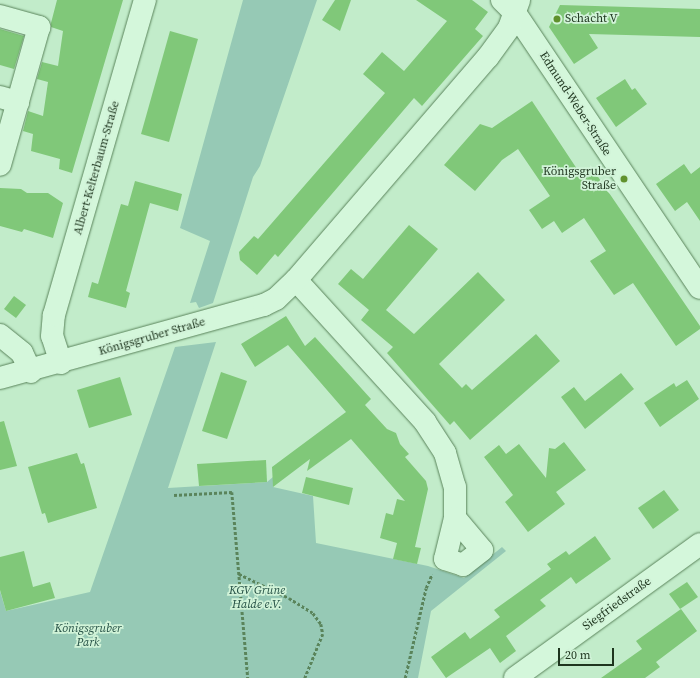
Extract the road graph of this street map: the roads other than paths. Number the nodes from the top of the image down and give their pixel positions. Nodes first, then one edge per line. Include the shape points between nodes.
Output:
1 (145, 0) edge
2 (512, 4) edge
3 (0, 16) edge
4 (9, 100) edge
5 (0, 165) edge
6 (296, 280) junction
7 (700, 288) edge
8 (0, 335) edge
9 (52, 336) junction
10 (26, 362) junction
11 (61, 363) junction
12 (0, 378) edge
13 (455, 518) junction
14 (700, 544) edge
15 (514, 678) edge

1 - 9 street, Albert-Kelterbaum-Straße via 54,315
2 - 6 street, Königsgruber Straße via 502,39 488,57
2 - 7 street, Edmund-Weber-Straße
3 - 4 street via 39,27
4 - 5 street
6 - 11 street, Königsgruber Straße via 284,292 264,305
6 - 13 street via 425,422 441,446 455,487
8 - 10 street
9 - 10 street via 39,346
9 - 11 street, Albert-Kelterbaum-Straße
10 - 11 street, Königsgruber Straße
10 - 12 street, Königsgruber Straße
13 - 13 street via 482,550 463,565 445,559
14 - 15 street, Siegfriedstraße

